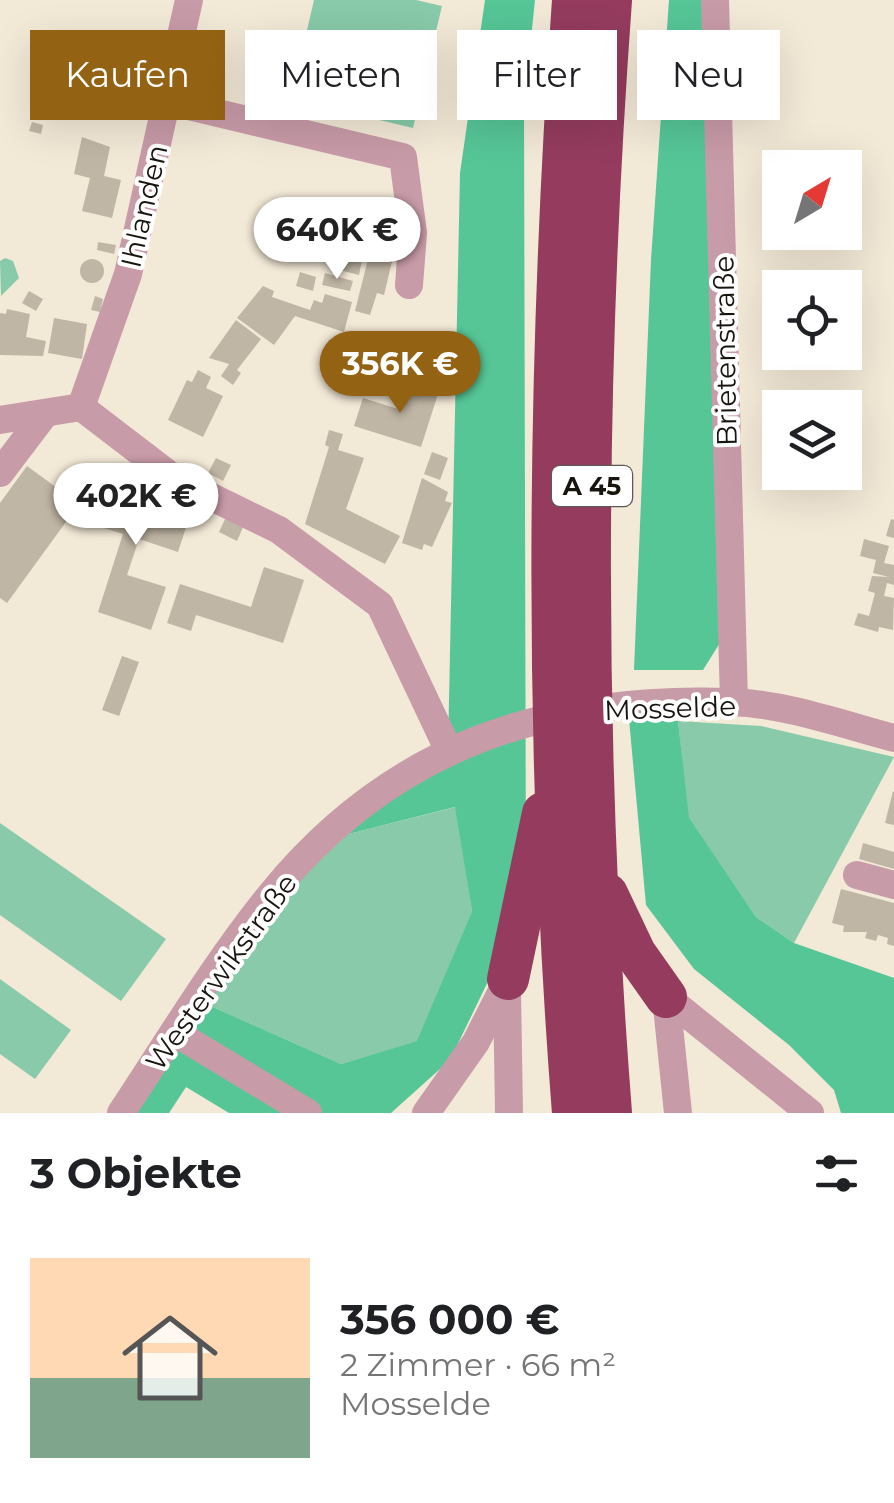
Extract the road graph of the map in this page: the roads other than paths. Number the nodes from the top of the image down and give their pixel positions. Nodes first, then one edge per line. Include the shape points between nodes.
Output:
1 (190, 0) edge
2 (573, 0) edge
3 (610, 0) edge
4 (716, 0) edge
5 (183, 30) edge
6 (225, 115) edge
7 (163, 120) edge
8 (408, 285) dead end
9 (81, 406) junction
10 (44, 414) junction
11 (0, 420) edge
12 (0, 473) edge
13 (734, 702) junction
14 (894, 738) edge
15 (448, 749) junction
16 (420, 763) joint
17 (556, 764) junction
18 (598, 867) junction
19 (857, 875) dead end
20 (894, 885) edge
21 (508, 979) junction
22 (666, 997) junction
23 (174, 1032) junction
24 (121, 1113) edge
25 (308, 1113) edge
26 (426, 1113) edge
27 (508, 1113) edge
28 (573, 1113) edge
29 (612, 1113) edge
30 (678, 1113) edge
31 (810, 1113) edge

1 - 5 street, Ihlanden
2 - 17 highway, A 45 via 554,409
3 - 18 highway, A 45 via 593,422
4 - 13 street, Brietenstraße
6 - 8 street via 403,157 413,233
7 - 9 street, Ihlanden via 128,274
9 - 10 street
9 - 15 street via 175,479 278,530 380,605
10 - 11 street
10 - 12 street
13 - 14 street, Mosselde
13 - 15 street, Mosselde via 579,712
15 - 16 street, Mosselde
16 - 23 street, Westerwikstraße via 321,841 273,892
17 - 21 highway
17 - 28 highway, A 45
18 - 22 highway via 621,927
18 - 29 highway, A 45
19 - 20 street
21 - 26 street via 476,1042
21 - 27 street
22 - 30 street
22 - 31 street
23 - 24 street, Westerwikstraße
23 - 25 street

